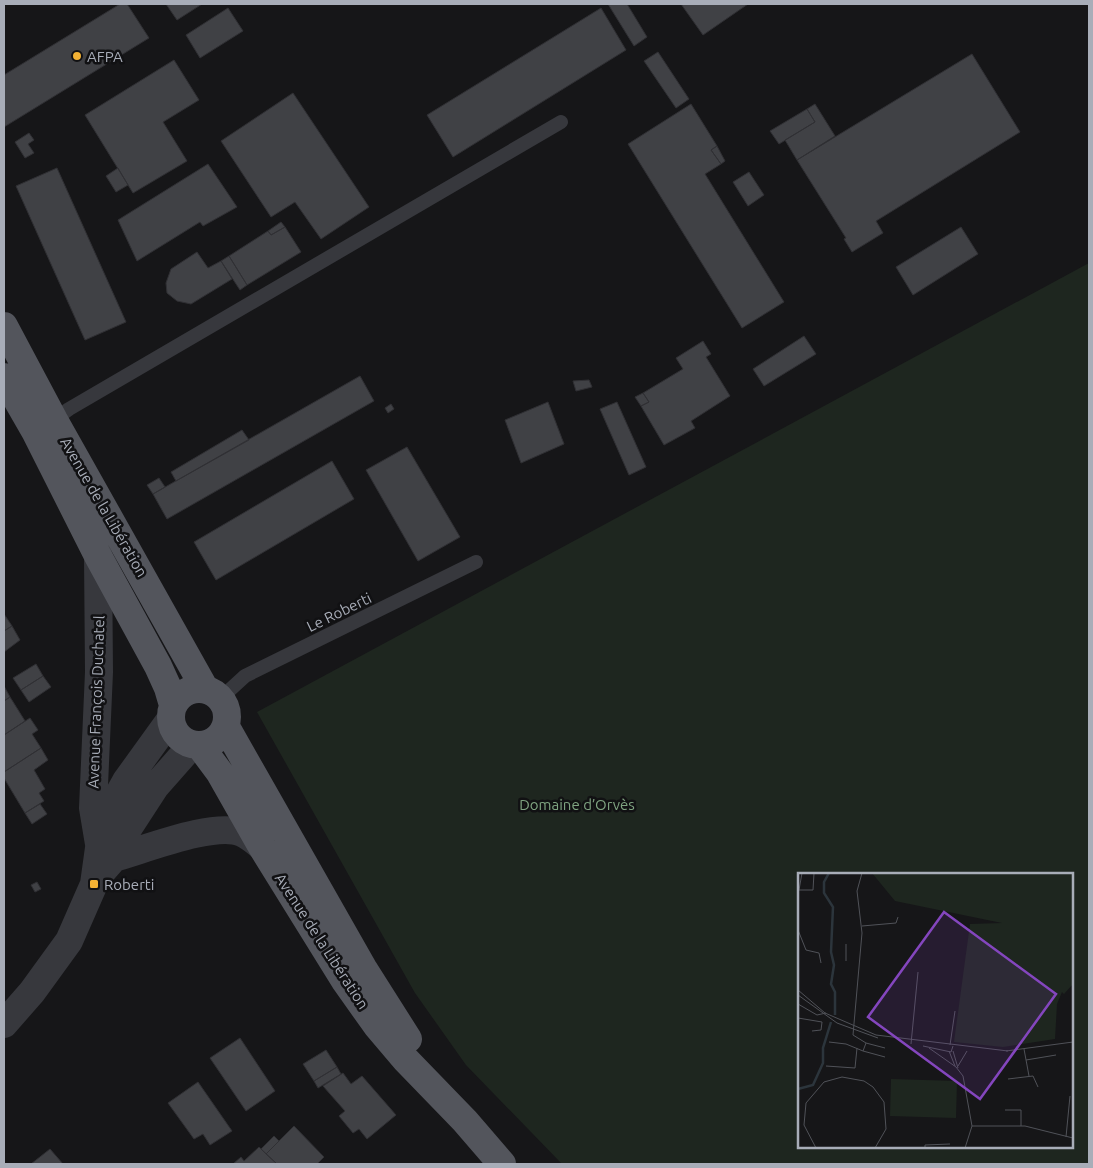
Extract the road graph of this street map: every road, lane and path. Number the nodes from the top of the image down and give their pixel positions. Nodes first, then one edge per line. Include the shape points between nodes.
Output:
1 (561, 122) dead end
2 (4, 326) edge
3 (4, 376) edge
4 (44, 426) junction
5 (98, 556) junction
6 (476, 562) dead end
7 (213, 693) junction
8 (172, 712) junction
9 (226, 727) junction
10 (196, 745) junction
11 (262, 846) junction
12 (107, 853) junction
13 (4, 1024) edge
14 (465, 1121) junction
15 (502, 1164) edge

1 - 4 lane
2 - 4 main road, Avenue de la Libération
3 - 4 main road, Avenue de la Libération
4 - 5 main road, Avenue de la Libération
4 - 7 main road, Avenue de la Libération
5 - 8 main road, Avenue de la Libération via 158,666 168,688
5 - 12 street, Avenue François Duchatel via 99,672 93,808
6 - 7 lane, Le Roberti
7 - 8 main road via 192,689 181,695
7 - 9 main road via 226,707
8 - 10 main road via 173,729 178,736 184,742
8 - 12 street, Avenue François Duchatel via 115,801
9 - 10 main road via 211,743
9 - 14 main road, Avenue de la Libération via 363,968
10 - 11 main road, Avenue de la Libération via 220,773
10 - 12 street, Avenue François Duchatel via 155,787 129,828
11 - 12 street via 242,833 227,830
11 - 14 main road, Avenue de la Libération via 345,981 377,1026 405,1060
12 - 13 street, Avenue François Duchatel via 69,941
14 - 15 main road, Avenue de la Libération

